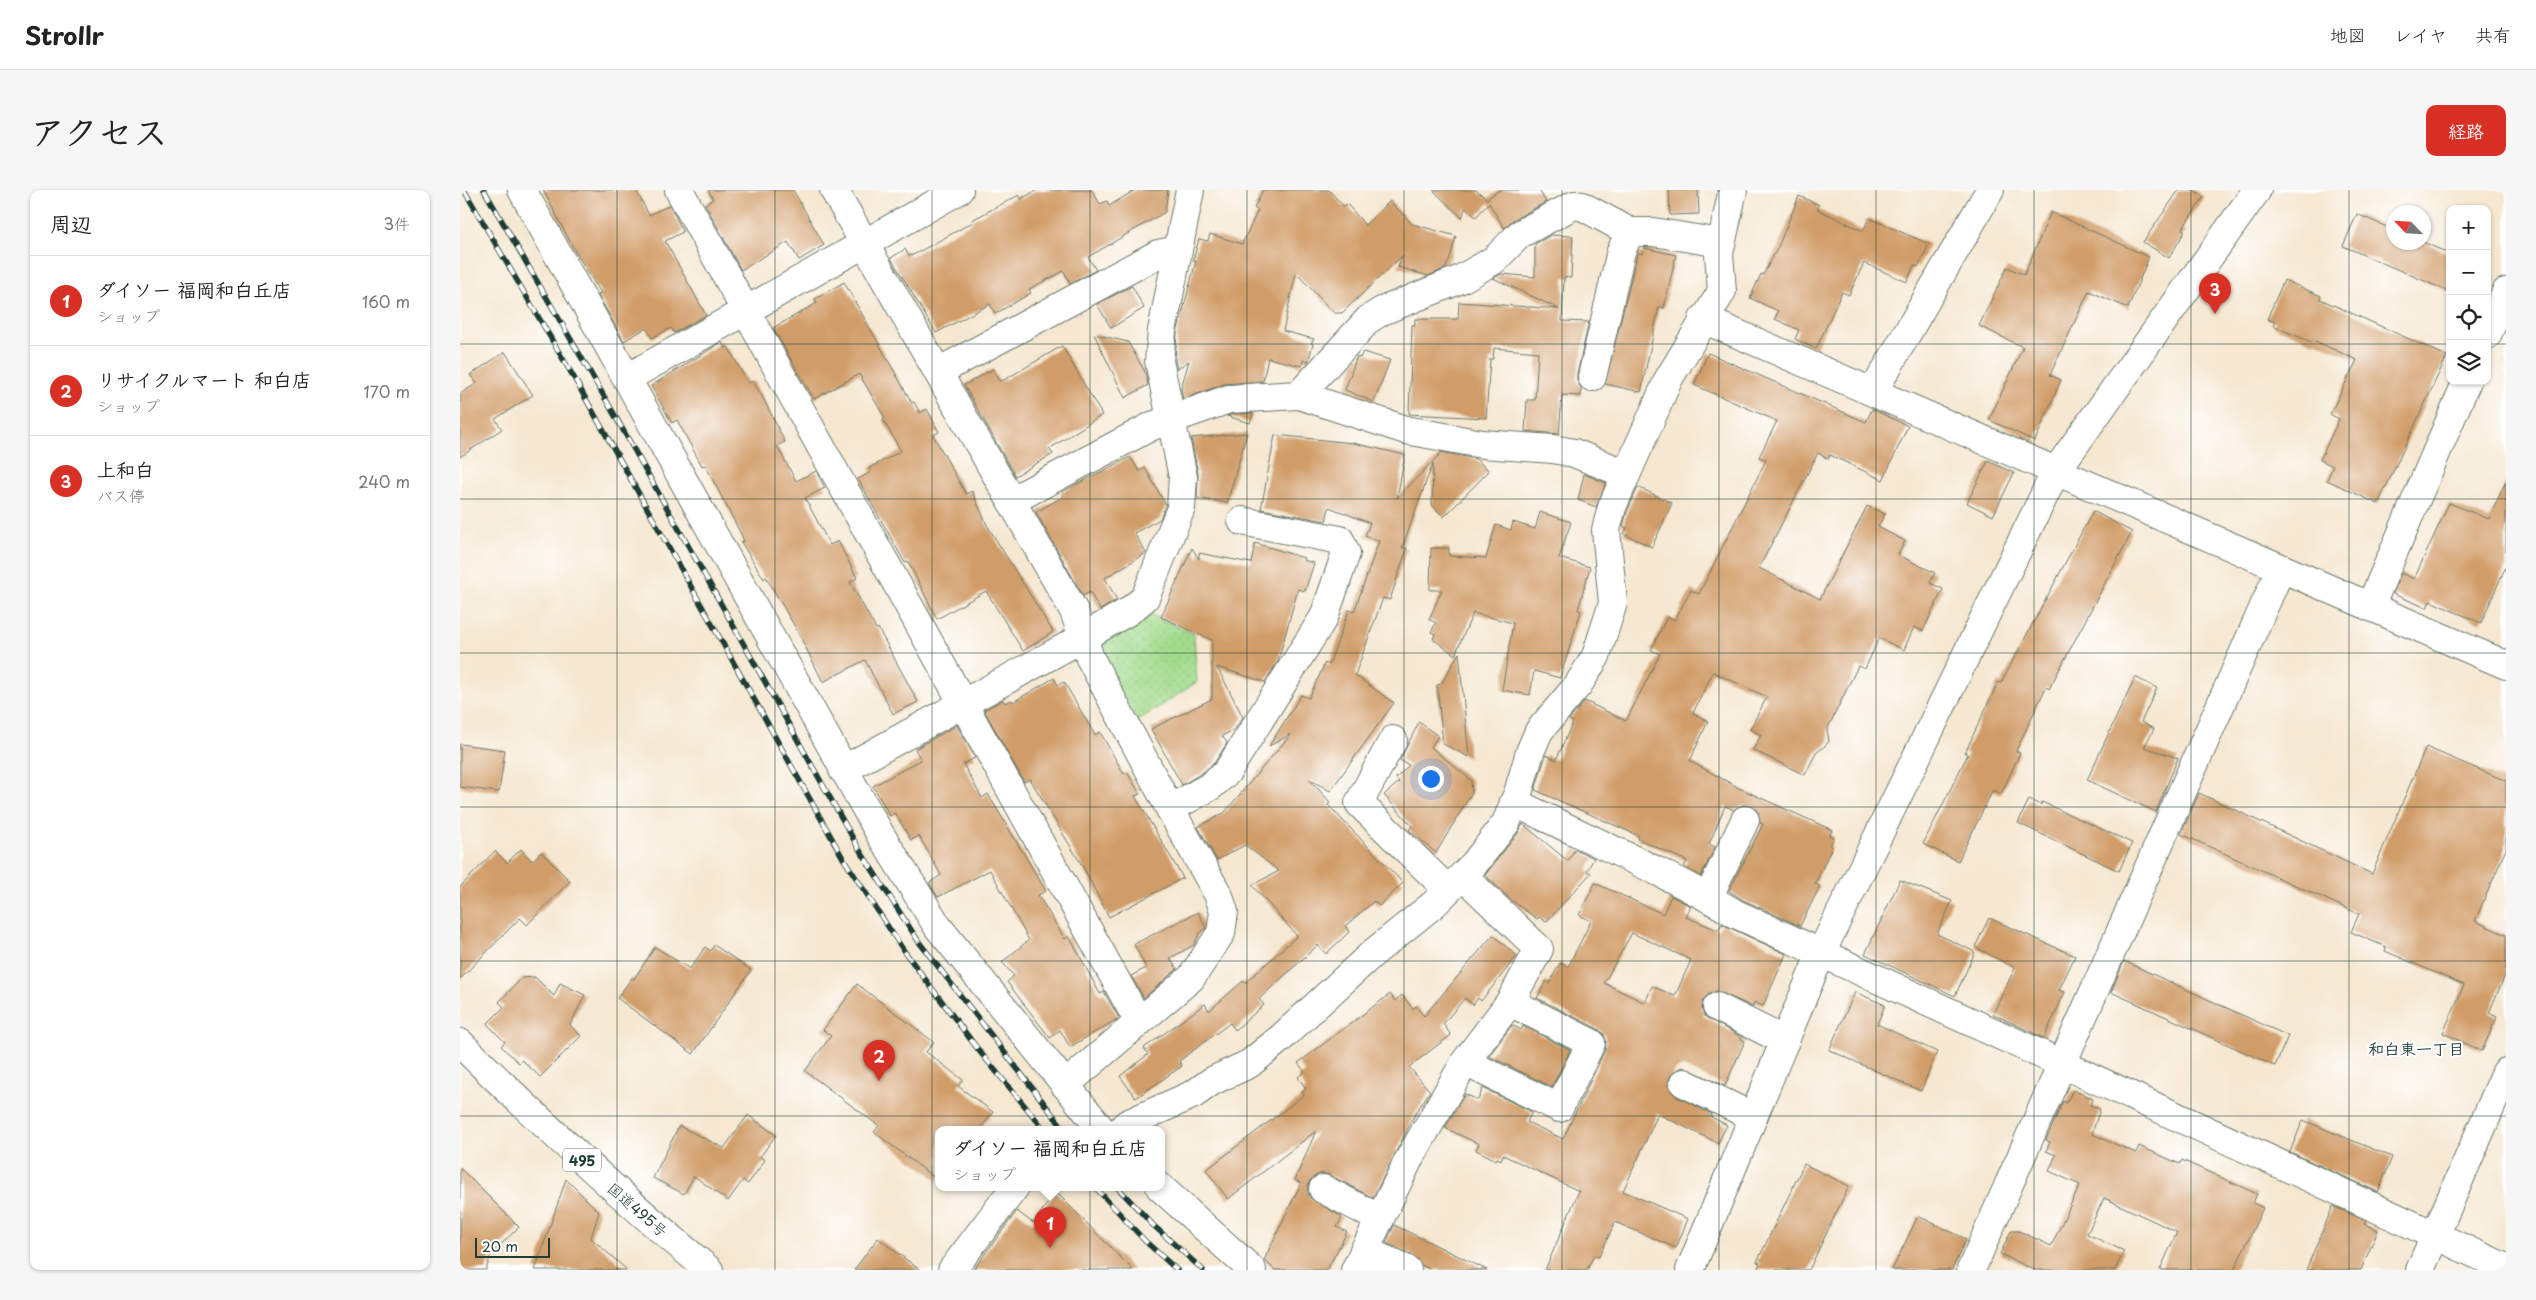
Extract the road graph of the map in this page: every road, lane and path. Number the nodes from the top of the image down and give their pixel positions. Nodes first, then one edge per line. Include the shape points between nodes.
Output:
1 (522, 190) edge
2 (679, 190) edge
3 (834, 190) edge
4 (959, 190) edge
5 (1190, 190) edge
6 (1733, 190) edge
7 (1990, 190) edge
8 (2257, 190) edge
9 (1630, 232) junction
10 (864, 243) junction
11 (1721, 243) junction
12 (1178, 250) junction
13 (2506, 292) edge
14 (746, 311) junction
15 (1703, 319) junction
16 (2491, 326) edge
17 (938, 372) junction
18 (627, 378) junction
19 (1592, 378) dead end
20 (2465, 385) edge
21 (1873, 392) junction
22 (1299, 395) junction
23 (1171, 420) junction
24 (2056, 471) junction
25 (1626, 474) junction
26 (1011, 501) junction
27 (1242, 521) dead end
28 (2281, 568) junction
29 (2370, 607) junction
30 (1084, 637) junction
31 (2506, 665) edge
32 (963, 704) junction
33 (1393, 740) dead end
34 (843, 770) junction
35 (1514, 802) junction
36 (1170, 809) junction
37 (1745, 820) dead end
38 (1455, 883) junction
39 (1708, 898) junction
40 (1821, 953) junction
41 (1510, 1002) junction
42 (1717, 1007) dead end
43 (1139, 1022) junction
44 (1785, 1040) junction
45 (460, 1043) edge
46 (1465, 1062) junction
47 (2062, 1063) junction
48 (2506, 1072) edge
49 (1684, 1083) dead end
50 (1065, 1085) junction
51 (1753, 1117) junction
52 (1099, 1126) edge
53 (1125, 1126) edge
54 (1323, 1189) dead end
55 (1012, 1191) edge
56 (1164, 1191) edge
57 (1380, 1219) junction
58 (2435, 1235) junction
59 (1359, 1260) edge
60 (2506, 1268) edge
61 (709, 1270) edge
62 (952, 1270) edge
63 (1252, 1270) edge
64 (1407, 1270) edge
65 (1690, 1270) edge
66 (1971, 1270) edge
67 (2420, 1270) edge

1 - 18 main road
2 - 14 main road
3 - 10 main road
4 - 10 main road
5 - 12 main road
6 - 11 main road
7 - 21 main road
8 - 24 main road
9 - 11 main road via 1653,232
9 - 19 main road via 1621,251
9 - 22 main road via 1582,206 1574,205 1520,234 1494,260 1460,279 1376,315
10 - 14 main road
10 - 17 main road
11 - 15 main road via 1722,291
12 - 17 main road via 1158,254
12 - 23 main road via 1159,361
13 - 16 main road
14 - 18 main road
14 - 32 main road
15 - 21 main road
15 - 25 main road via 1669,378
17 - 26 main road
18 - 34 main road
20 - 29 main road
21 - 24 main road
22 - 23 main road via 1229,399
22 - 25 main road via 1406,430 1482,444 1574,453
23 - 26 main road via 1152,426
23 - 30 main road via 1183,477 1181,508 1152,582 1145,598 1129,611
24 - 28 main road
24 - 40 main road
25 - 35 main road via 1606,530 1613,603 1596,656 1578,685 1539,732
26 - 30 main road via 1074,612
27 - 36 main road via 1340,540 1346,553 1324,617 1227,772 1212,786
28 - 29 main road
28 - 47 main road
29 - 31 main road
30 - 32 main road
30 - 36 main road via 1090,658
32 - 34 main road
32 - 43 main road
33 - 38 main road via 1359,803
34 - 50 main road via 938,927
35 - 38 main road via 1506,823
35 - 39 main road via 1623,856 1651,866
36 - 43 main road via 1219,896 1224,912 1222,933 1191,978
37 - 39 main road
38 - 41 main road via 1539,949
38 - 53 main road via 1249,1064
39 - 40 main road
40 - 44 main road
40 - 47 main road
41 - 46 main road
41 - 46 main road via 1591,1043 1559,1108
42 - 44 main road
43 - 50 main road
44 - 51 main road
45 - 61 main road, 国道495号 / 495 via 545,1127
46 - 57 main road via 1408,1161
47 - 58 main road
47 - 66 main road
48 - 58 main road
49 - 51 main road
50 - 52 main road
51 - 65 main road
54 - 57 main road
55 - 62 main road
56 - 63 main road
57 - 59 main road
58 - 60 main road
58 - 67 main road
59 - 64 main road

